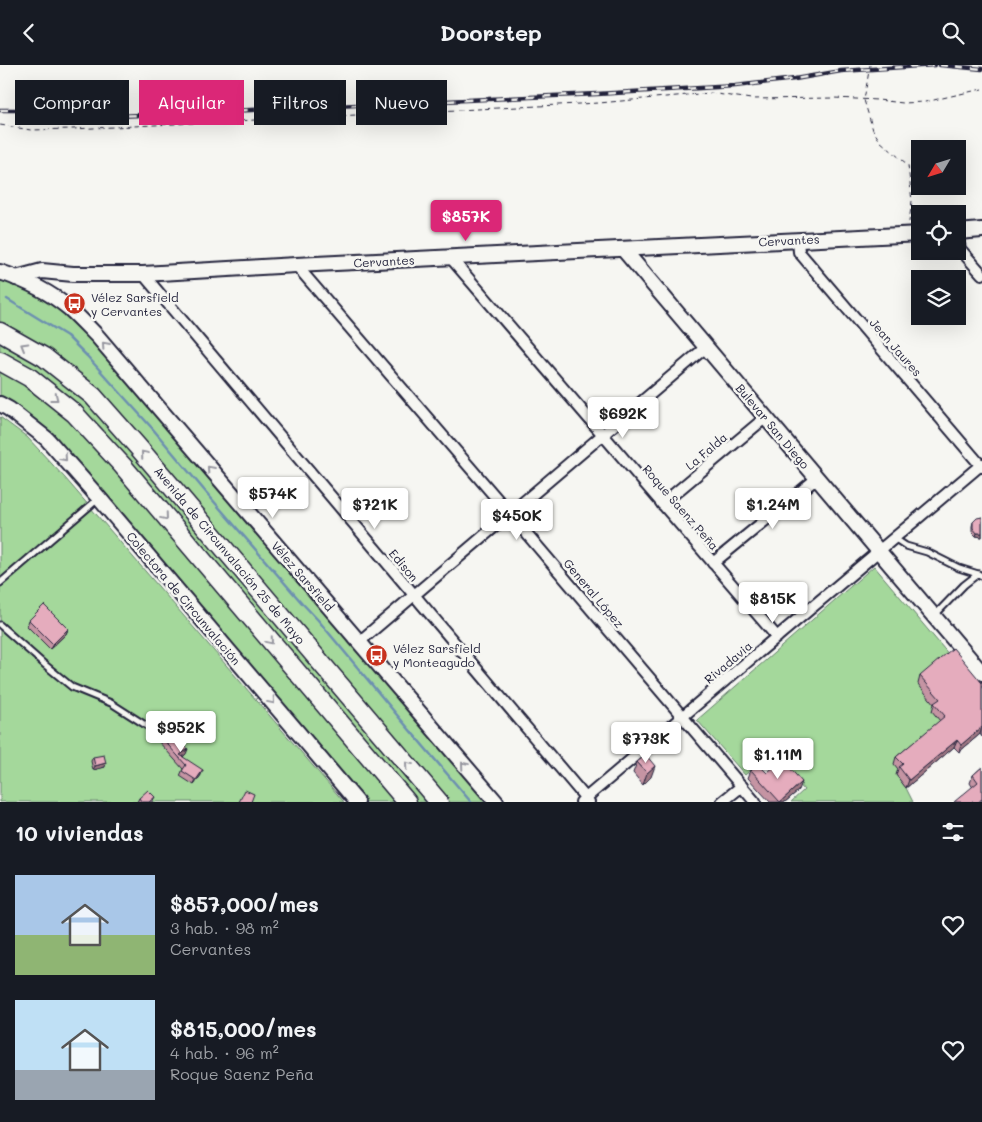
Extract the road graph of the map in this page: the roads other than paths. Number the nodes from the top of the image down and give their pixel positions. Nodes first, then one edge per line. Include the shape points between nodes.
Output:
1 (982, 230) edge
2 (966, 231) edge
3 (911, 235) edge
4 (798, 240) junction
5 (623, 249) junction
6 (966, 256) edge
7 (450, 257) junction
8 (296, 265) junction
9 (0, 272) edge
10 (982, 274) edge
11 (143, 275) junction
12 (16, 278) junction
13 (0, 332) edge
14 (706, 347) junction
15 (0, 361) edge
16 (0, 404) edge
17 (766, 417) junction
18 (603, 435) junction
19 (982, 465) edge
20 (817, 478) junction
21 (100, 498) junction
22 (662, 504) junction
23 (510, 513) junction
24 (894, 538) junction
25 (879, 551) junction
26 (713, 563) junction
27 (980, 575) edge
28 (0, 583) edge
29 (414, 595) junction
30 (934, 616) junction
31 (0, 625) edge
32 (777, 637) junction
33 (359, 642) junction
34 (982, 673) edge
35 (683, 716) junction
36 (147, 726) dead end
37 (742, 786) junction
38 (585, 801) edge
39 (357, 802) edge
40 (407, 802) edge
41 (439, 802) edge
42 (496, 802) edge
43 (722, 802) edge
44 (755, 802) edge

1 - 2 street
3 - 4 street, Cervantes
4 - 5 street, Cervantes
4 - 19 street, Jean Jaures via 799,253
5 - 7 street, Cervantes
5 - 14 street, Bulevar San Diego
6 - 10 street
7 - 8 street, Cervantes
7 - 18 street, Roque Saenz Peña
8 - 11 street, Cervantes
8 - 23 street, General López
9 - 12 street
11 - 12 street, Cervantes via 42,271
11 - 29 street, Edison
33 -> 12 street, Vélez Sarsfield via 98,337 70,309
41 -> 13 highway, Avenida de Circunvalación 25 de Mayo via 92,396 44,357
14 - 17 street, Bulevar San Diego
14 - 18 street
15 -> 40 highway, Avenida de Circunvalación 25 de Mayo via 29,377 74,413 122,465
16 -> 21 street, Colectora de Circunvalación via 47,439
17 - 20 street, Bulevar San Diego
17 - 22 street, La Falda
18 - 22 street, Roque Saenz Peña
18 - 23 street
19 - 24 street, Rivadavia
20 - 25 street, Bulevar San Diego
20 - 26 street
21 - 28 lane
21 -> 39 street, Colectora de Circunvalación
22 - 26 street, Roque Saenz Peña
23 - 29 street
23 - 35 street, General López
24 - 25 street, Rivadavia
24 - 27 lane via 959,569
25 - 30 street, Bulevar San Diego
25 - 32 street, Rivadavia
26 - 32 street, Roque Saenz Peña
27 - 30 lane via 964,585
29 - 33 street
29 - 38 street, Edison
30 - 34 street, Bulevar San Diego
31 - 36 lane via 72,687 111,703
32 - 35 street, Rivadavia
42 -> 33 street, Vélez Sarsfield
35 - 37 street, General López
35 - 38 street, Rivadavia
37 - 43 street
37 - 44 street, General López

